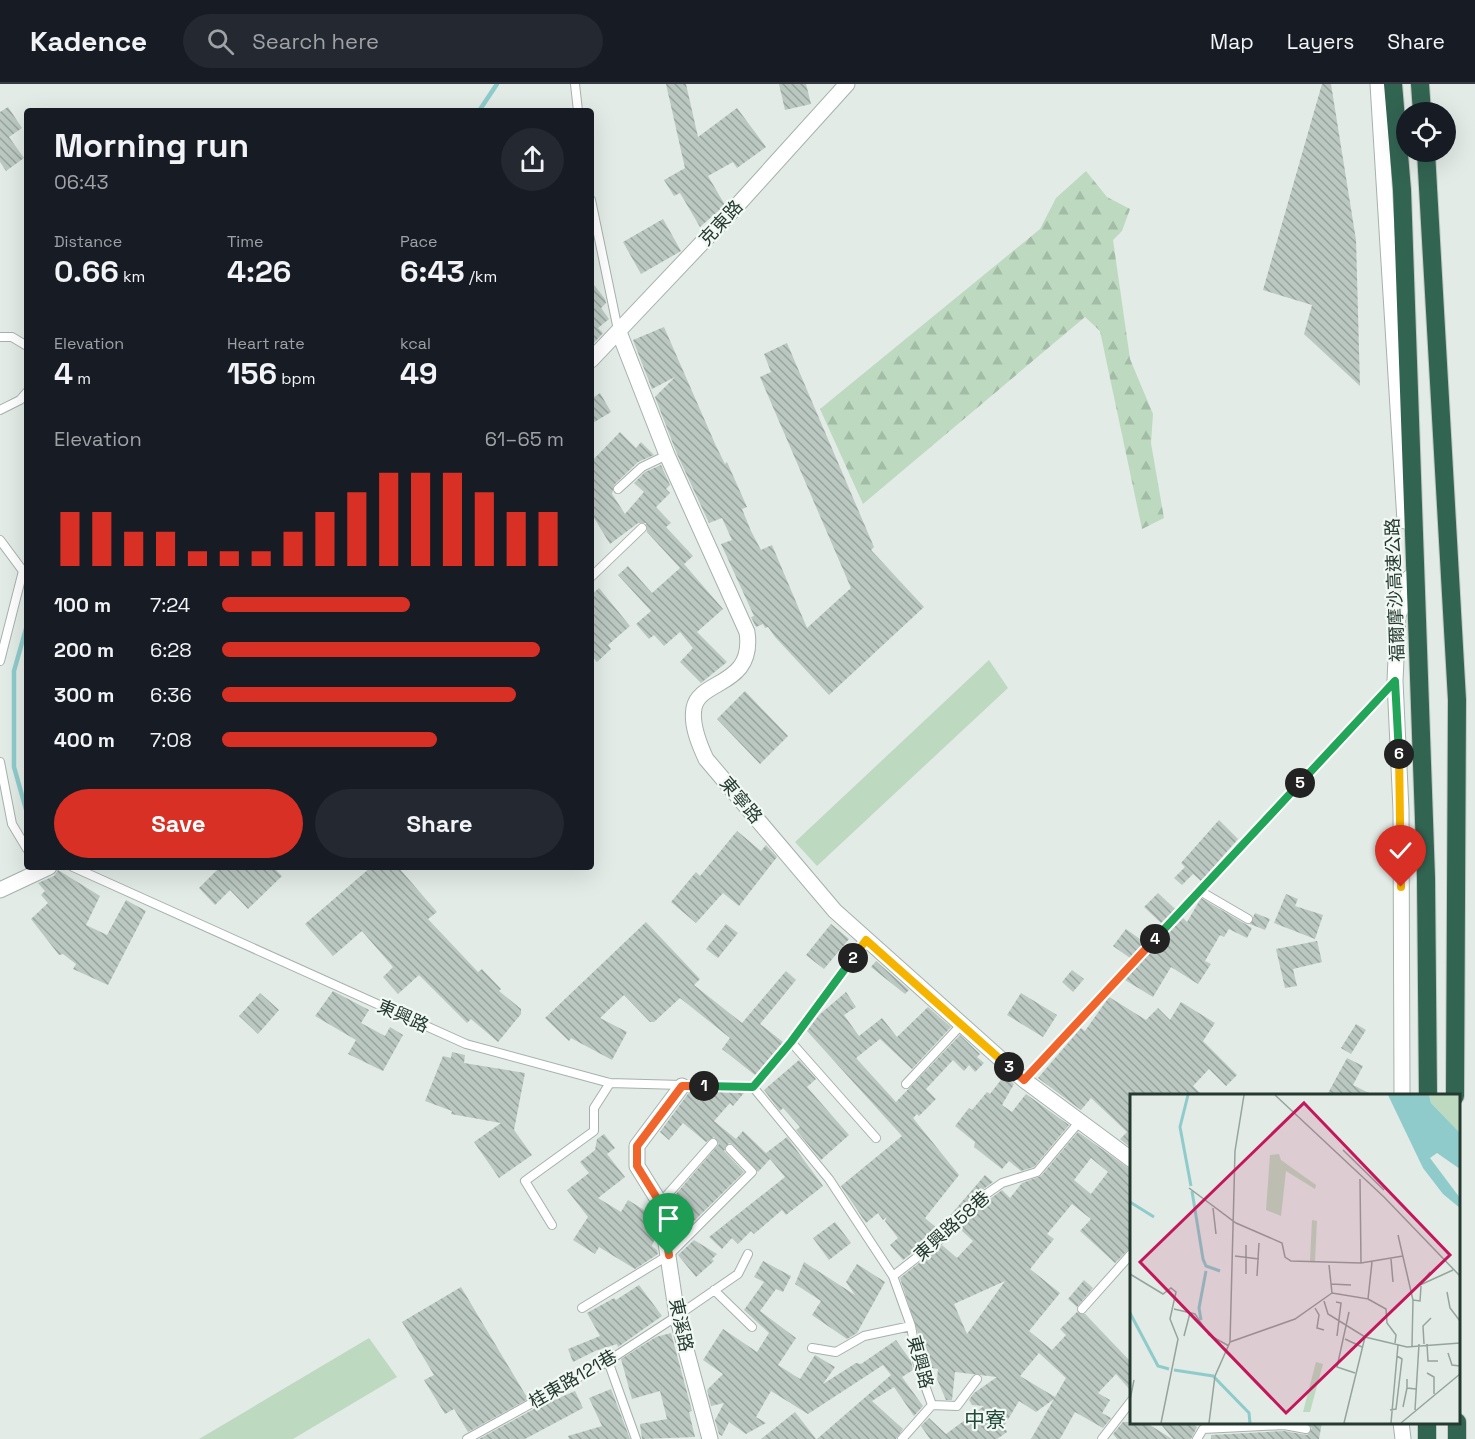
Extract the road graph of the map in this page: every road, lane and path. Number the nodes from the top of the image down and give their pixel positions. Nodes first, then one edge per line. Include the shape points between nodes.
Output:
1 (575, 84) edge
2 (847, 84) edge
3 (1378, 84) edge
4 (1393, 84) edge
5 (1420, 84) edge
6 (1421, 102) edge
7 (578, 108) edge
8 (1426, 162) edge
9 (594, 214) edge
10 (619, 332) junction
11 (0, 338) edge
12 (24, 344) edge
13 (594, 357) edge
14 (24, 396) edge
15 (0, 410) edge
16 (667, 455) junction
17 (618, 489) dead end
18 (642, 528) dead end
19 (1, 543) edge
20 (594, 574) edge
21 (0, 661) edge
22 (1395, 681) junction
23 (0, 762) edge
24 (24, 844) edge
25 (38, 870) edge
26 (80, 870) edge
27 (0, 890) edge
28 (1200, 891) junction
29 (1248, 919) dead end
30 (866, 940) junction
31 (962, 1024) junction
32 (791, 1042) junction
33 (1024, 1080) junction
34 (610, 1083) junction
35 (906, 1084) dead end
36 (682, 1086) junction
37 (753, 1087) junction
38 (1402, 1094) edge
39 (1428, 1094) edge
40 (1455, 1094) edge
41 (1080, 1120) junction
42 (876, 1138) dead end
43 (713, 1143) dead end
44 (730, 1149) dead end
45 (1130, 1159) edge
46 (660, 1203) junction
47 (552, 1225) dead end
48 (748, 1254) dead end
49 (1130, 1254) edge
50 (669, 1255) junction
51 (892, 1276) junction
52 (714, 1290) junction
53 (582, 1308) dead end
54 (1082, 1309) dead end
55 (677, 1316) junction
56 (911, 1326) junction
57 (752, 1327) dead end
58 (812, 1348) dead end
59 (608, 1361) junction
60 (977, 1379) dead end
61 (1130, 1401) edge
62 (932, 1405) junction
63 (1401, 1424) edge
64 (1306, 1429) dead end
65 (467, 1439) edge
66 (636, 1439) edge
67 (710, 1439) edge
68 (902, 1439) edge
69 (1102, 1439) edge
70 (1197, 1439) edge
71 (1403, 1439) edge

1 - 7 lane
2 - 10 street, 克東路
3 - 22 street via 1410,590 1398,615
4 - 39 highway, 福爾摩沙高速公路 via 1402,190 1425,842
5 - 6 highway
8 - 40 highway via 1457,700
9 - 10 lane
10 - 13 street, 克東路
10 - 16 street, 東寧路
11 - 12 lane via 12,337
14 - 15 lane
16 - 17 lane via 642,467
16 - 30 street, 東寧路 via 749,644 740,668 696,703 696,737 706,759 835,911
18 - 20 lane
19 - 21 lane via 23,571
22 - 28 lane
22 - 38 street via 1401,810
23 - 24 lane via 12,824
25 - 27 street
26 - 34 lane, 東興路 via 466,1044
28 - 29 lane
28 - 33 lane
30 - 31 street, 東寧路
30 - 32 lane
31 - 33 street, 東寧路
31 - 35 lane
32 - 37 lane
32 - 42 lane
33 - 41 street, 東寧路
34 - 36 lane, 東興路
34 - 47 lane via 594,1108 594,1131 525,1181
36 - 37 lane, 東興路
36 - 46 street, 東溪路 via 637,1146 637,1166
37 - 51 lane via 828,1179
41 - 45 street, 東寧路
41 - 51 lane, 東興路58巷 via 1037,1172 1002,1183 982,1197 942,1238
43 - 46 lane
44 - 50 lane via 752,1172
46 - 50 street, 東溪路
48 - 52 lane, 桂東路121巷 via 738,1274
49 - 54 lane
50 - 53 lane
50 - 55 street, 東溪路
51 - 56 lane, 東興路
52 - 55 lane, 桂東路121巷
52 - 57 lane
55 - 59 lane, 桂東路121巷
55 - 67 street, 東溪路
56 - 58 lane via 864,1336 836,1352
56 - 62 lane, 東興路 via 918,1366
59 - 65 lane, 桂東路121巷
59 - 66 lane
60 - 62 lane via 957,1406
61 - 69 lane
62 - 68 lane, 東興路
63 - 71 street
64 - 70 lane via 1284,1425 1203,1429

